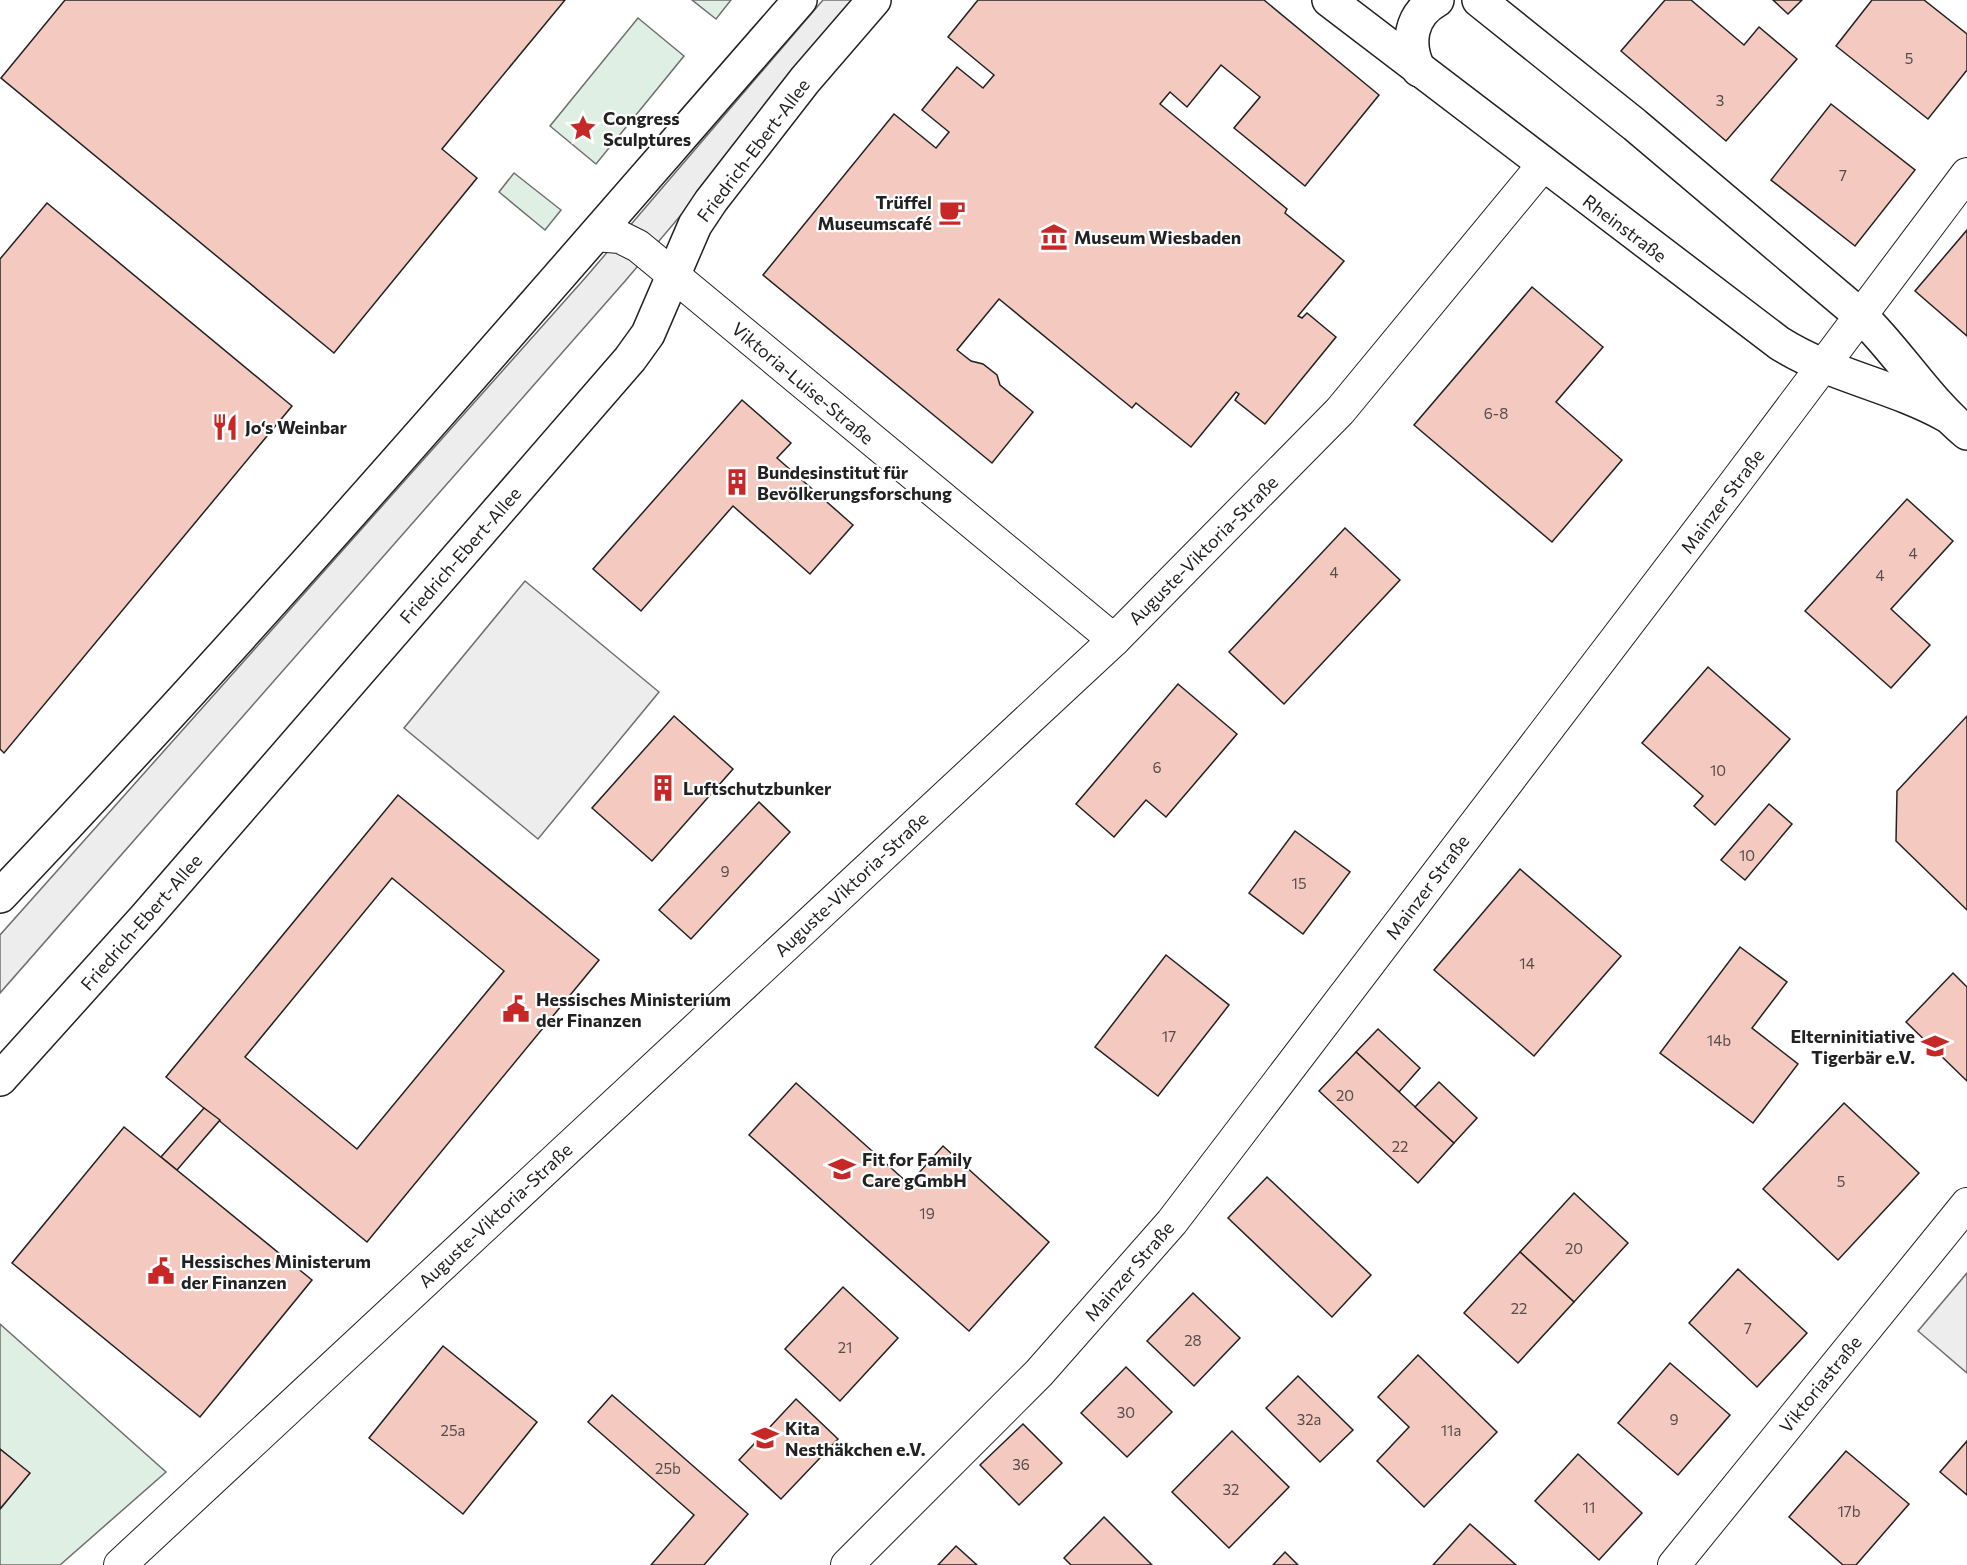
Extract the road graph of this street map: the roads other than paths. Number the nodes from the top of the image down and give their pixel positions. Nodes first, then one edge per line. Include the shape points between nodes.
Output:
1 (800, 0) edge
2 (874, 0) edge
3 (1329, 0) edge
4 (1437, 0) edge
5 (1479, 0) edge
6 (1419, 70) junction
7 (1542, 165) junction
8 (1967, 174) edge
9 (595, 235) junction
10 (674, 276) junction
11 (1861, 316) junction
12 (1822, 367) junction
13 (1956, 424) edge
14 (1114, 640) junction
15 (0, 896) edge
16 (0, 1079) edge
17 (1967, 1204) edge
18 (120, 1565) edge
19 (847, 1565) edge
20 (1674, 1565) edge

1 - 9 street
2 - 10 street, Friedrich-Ebert-Allee via 804,80 711,201
3 - 6 street, Rheinstraße
4 - 6 street via 1422,12 1412,34
5 - 11 street, Rheinstraße via 1635,125
6 - 7 street, Rheinstraße
7 - 12 street, Rheinstraße via 1779,343
7 - 14 street, Auguste-Viktoria-Straße via 1340,411
8 - 11 street, Mainzer Straße
9 - 10 street, Viktoria-Luise-Straße via 627,239
9 - 15 street via 114,777
10 - 14 street, Viktoria-Luise-Straße
10 - 16 street, Friedrich-Ebert-Allee via 648,334 630,359 145,918
11 - 12 street, Mainzer Straße
11 - 13 street, Rheinstraße
12 - 13 street, Rheinstraße via 1895,390
12 - 19 street, Mainzer Straße via 1172,1222 1039,1373
14 - 18 street, Auguste-Viktoria-Straße
17 - 20 street, Viktoriastraße

